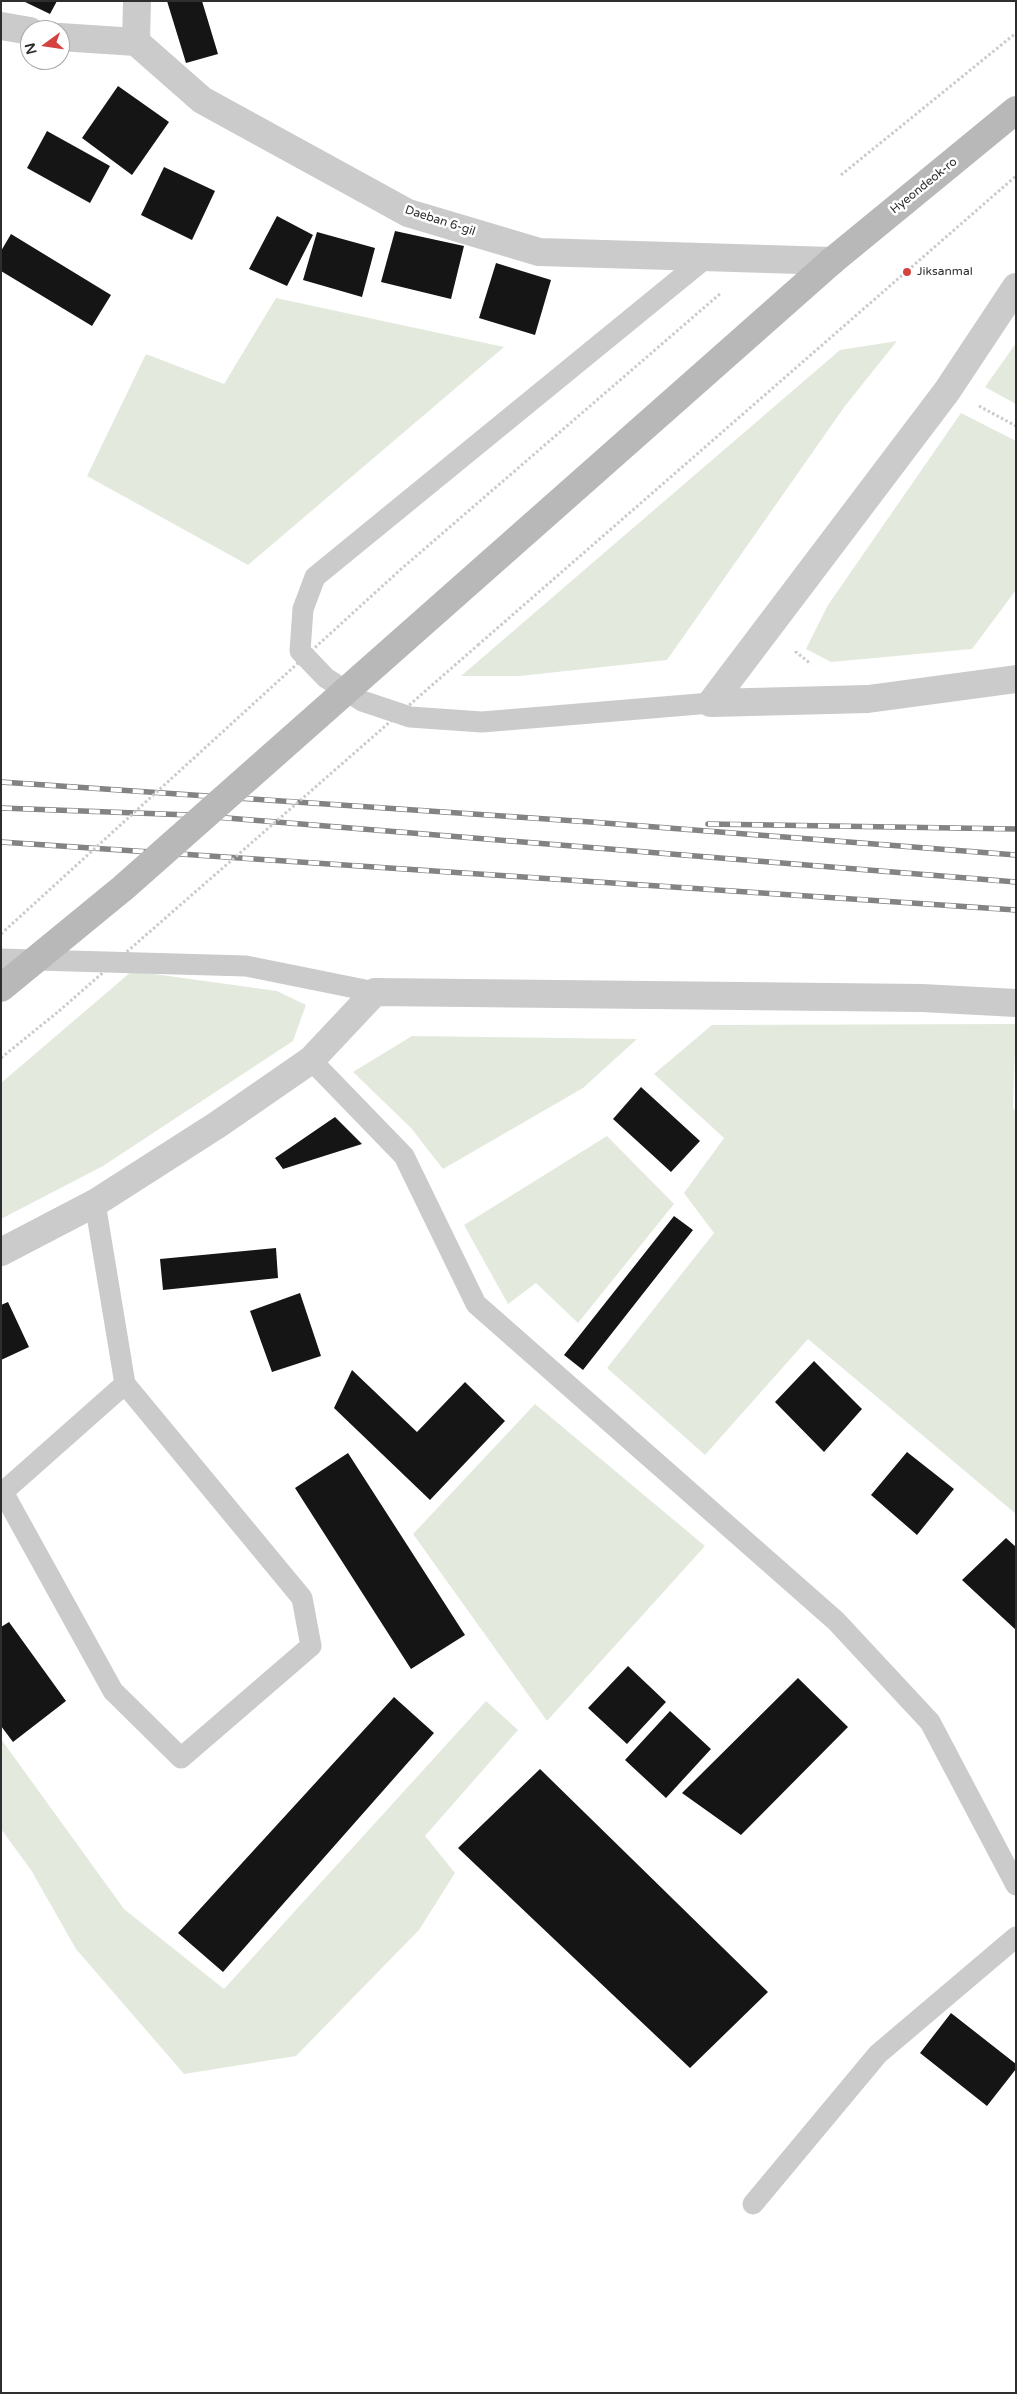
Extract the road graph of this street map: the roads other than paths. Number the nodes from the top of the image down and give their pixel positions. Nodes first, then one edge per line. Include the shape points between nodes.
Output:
1 (137, 1) edge
2 (1, 26) edge
3 (20, 29) edge
4 (70, 38) edge
5 (136, 42) junction
6 (1016, 110) edge
7 (708, 256) junction
8 (832, 261) junction
9 (1016, 287) edge
10 (1016, 679) edge
11 (711, 703) junction
12 (1, 959) edge
13 (1, 988) edge
14 (375, 992) junction
15 (1016, 1003) edge
16 (312, 1060) junction
17 (95, 1203) junction
18 (1, 1252) edge
19 (125, 1384) junction
20 (1016, 1885) edge
21 (1016, 1937) edge
22 (753, 2204) dead end

1 - 5 street
2 - 3 street
4 - 5 street
5 - 7 street, Daeban 6-gil via 202,100 408,213 539,252
6 - 8 main road, Hyeondeok-ro
7 - 8 street, Daeban 6-gil
7 - 11 lane via 315,577 303,609 300,651 326,678 362,701 410,717 482,722
8 - 13 main road, Hyeondeok-ro, bridge via 123,888
9 - 11 street via 947,391
10 - 11 street via 868,700
12 - 14 lane via 246,966
14 - 15 street via 922,998
14 - 16 street
16 - 17 street
16 - 20 lane via 404,1156 476,1304 836,1621 930,1722
17 - 18 street
17 - 19 lane
19 - 19 lane via 302,1598 311,1646 181,1758 113,1691 4,1492
21 - 22 lane via 878,2054

